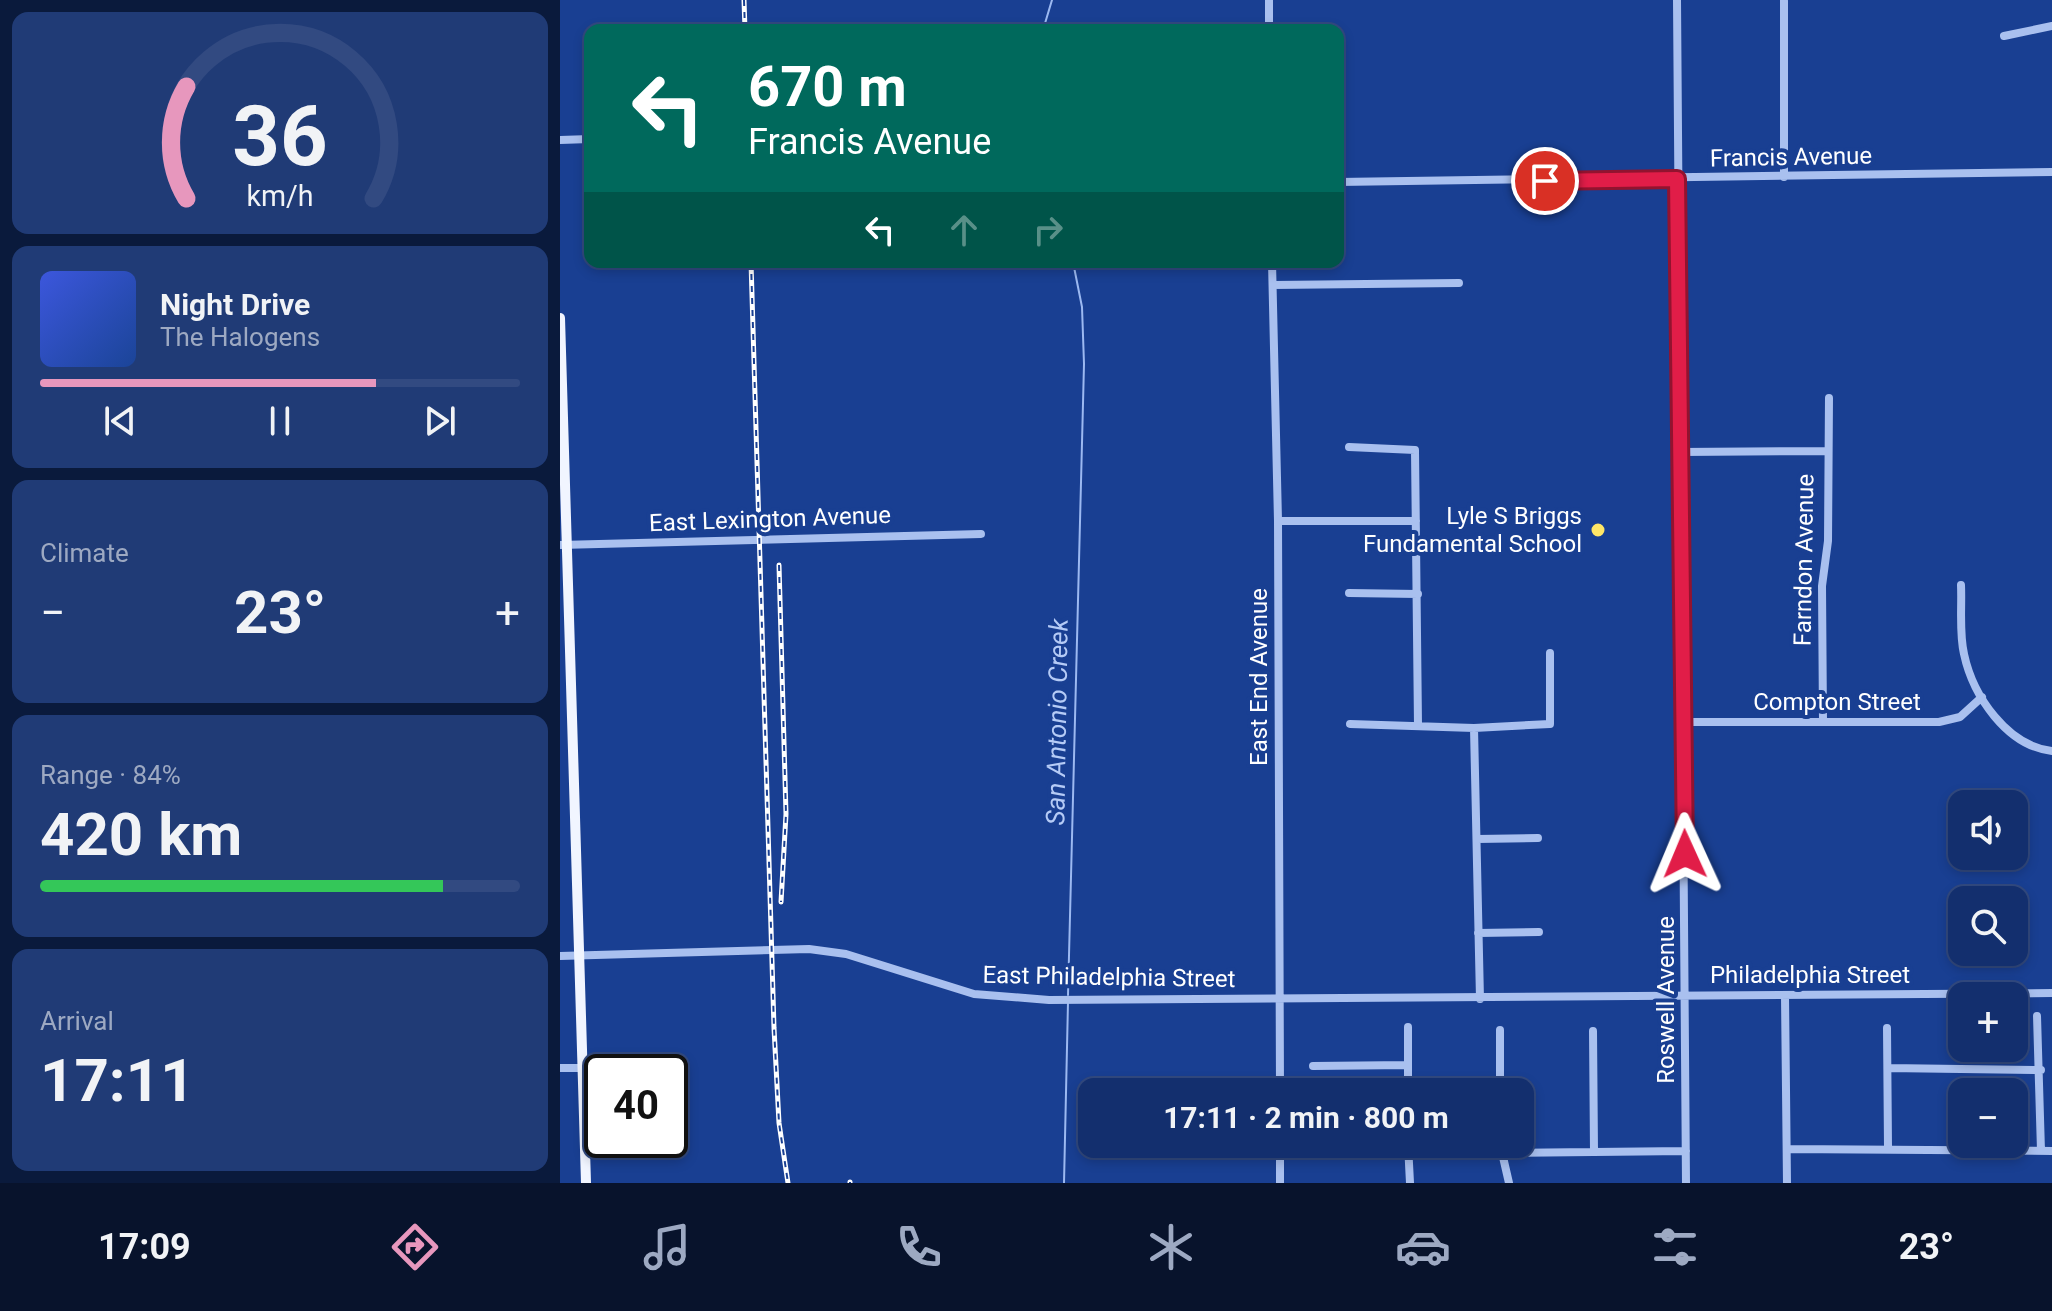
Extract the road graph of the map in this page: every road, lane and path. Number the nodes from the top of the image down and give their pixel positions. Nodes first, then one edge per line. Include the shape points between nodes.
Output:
1 (1269, 0) edge
2 (1677, 0) edge
3 (1784, 1) edge
4 (1269, 24) edge
5 (2052, 26) edge
6 (2004, 36) dead end
7 (584, 139) edge
8 (560, 140) edge
9 (2052, 172) edge
10 (1784, 177) junction
11 (1677, 179) junction
12 (1344, 182) edge
13 (1272, 268) edge
14 (1459, 283) dead end
15 (1273, 285) junction
16 (560, 318) edge
17 (560, 333) edge
18 (561, 387) edge
19 (1829, 398) dead end
20 (1349, 447) dead end
21 (1826, 451) junction
22 (1680, 452) junction
23 (1278, 521) junction
24 (1416, 521) junction
25 (981, 534) dead end
26 (564, 545) edge
27 (1961, 585) dead end
28 (1349, 593) dead end
29 (1418, 594) junction
30 (565, 615) edge
31 (1550, 653) dead end
32 (1982, 697) junction
33 (1684, 722) junction
34 (1823, 722) junction
35 (1350, 724) dead end
36 (1418, 725) junction
37 (1474, 728) junction
38 (2052, 751) edge
39 (1538, 838) dead end
40 (1477, 839) junction
41 (1539, 932) dead end
42 (1478, 933) junction
43 (560, 956) edge
44 (578, 956) junction
45 (2052, 993) edge
46 (1686, 996) junction
47 (1785, 996) junction
48 (1480, 999) junction
49 (1280, 1000) junction
50 (2037, 1016) dead end
51 (1408, 1027) dead end
52 (1887, 1028) dead end
53 (1500, 1030) dead end
54 (1593, 1031) dead end
55 (1408, 1065) junction
56 (1313, 1066) dead end
57 (560, 1068) edge
58 (582, 1068) junction
59 (1888, 1068) junction
60 (2041, 1070) junction
61 (1280, 1078) edge
62 (1408, 1078) edge
63 (1500, 1078) edge
64 (1888, 1147) junction
65 (1534, 1149) edge
66 (1787, 1149) junction
67 (1686, 1151) junction
68 (2041, 1151) junction
69 (2052, 1151) edge
70 (1594, 1152) junction
71 (1280, 1158) edge
72 (1409, 1158) edge
73 (1503, 1158) edge
74 (586, 1183) edge
75 (1280, 1183) edge
76 (1410, 1183) edge
77 (1509, 1183) edge
78 (1686, 1183) edge
79 (1787, 1183) edge

1 - 4 street
2 - 11 street, Roswell Avenue
3 - 10 street
5 - 6 street
7 - 8 street
9 - 10 street, Francis Avenue
10 - 11 street, Francis Avenue
11 - 12 street, Francis Avenue
11 - 22 street, Roswell Avenue
13 - 15 street, East End Avenue
14 - 15 street
15 - 23 street, East End Avenue
16 - 17 main road
17 - 18 main road
18 - 26 main road
19 - 21 street, Farndon Avenue
20 - 24 street via 1415,450
21 - 22 street
21 - 34 street, Farndon Avenue
22 - 33 street, Roswell Avenue
23 - 24 street
23 - 49 street, East End Avenue
24 - 29 street
25 - 26 street, East Lexington Avenue
26 - 30 main road
27 - 32 street via 1963,653
28 - 29 street
29 - 36 street
30 - 44 main road
31 - 37 street via 1550,724
32 - 34 street, Compton Street via 1960,717 1939,722
32 - 38 street via 2014,734
33 - 34 street, Compton Street
33 - 46 street, Roswell Avenue
35 - 36 street
36 - 37 street
37 - 40 street
39 - 40 street
40 - 42 street
41 - 42 street
42 - 48 street
43 - 44 street, East Philadelphia Street
44 - 49 street, East Philadelphia Street via 809,949 846,954 939,986 1006,998
44 - 58 main road
45 - 47 street, Philadelphia Street
46 - 47 street, Philadelphia Street
46 - 48 street, Philadelphia Street
46 - 67 street, Roswell Avenue
47 - 66 street
48 - 49 street, Philadelphia Street
49 - 61 street, East End Avenue
50 - 60 street
51 - 55 street
52 - 59 street
53 - 63 street
54 - 70 street
55 - 56 street
55 - 62 street
57 - 58 street
58 - 74 main road
59 - 60 street
59 - 64 street
60 - 68 street
64 - 66 street
64 - 68 street
65 - 70 street
66 - 79 street
67 - 70 street
67 - 78 street, Roswell Avenue
68 - 69 street
71 - 75 street
72 - 76 street
73 - 77 street

